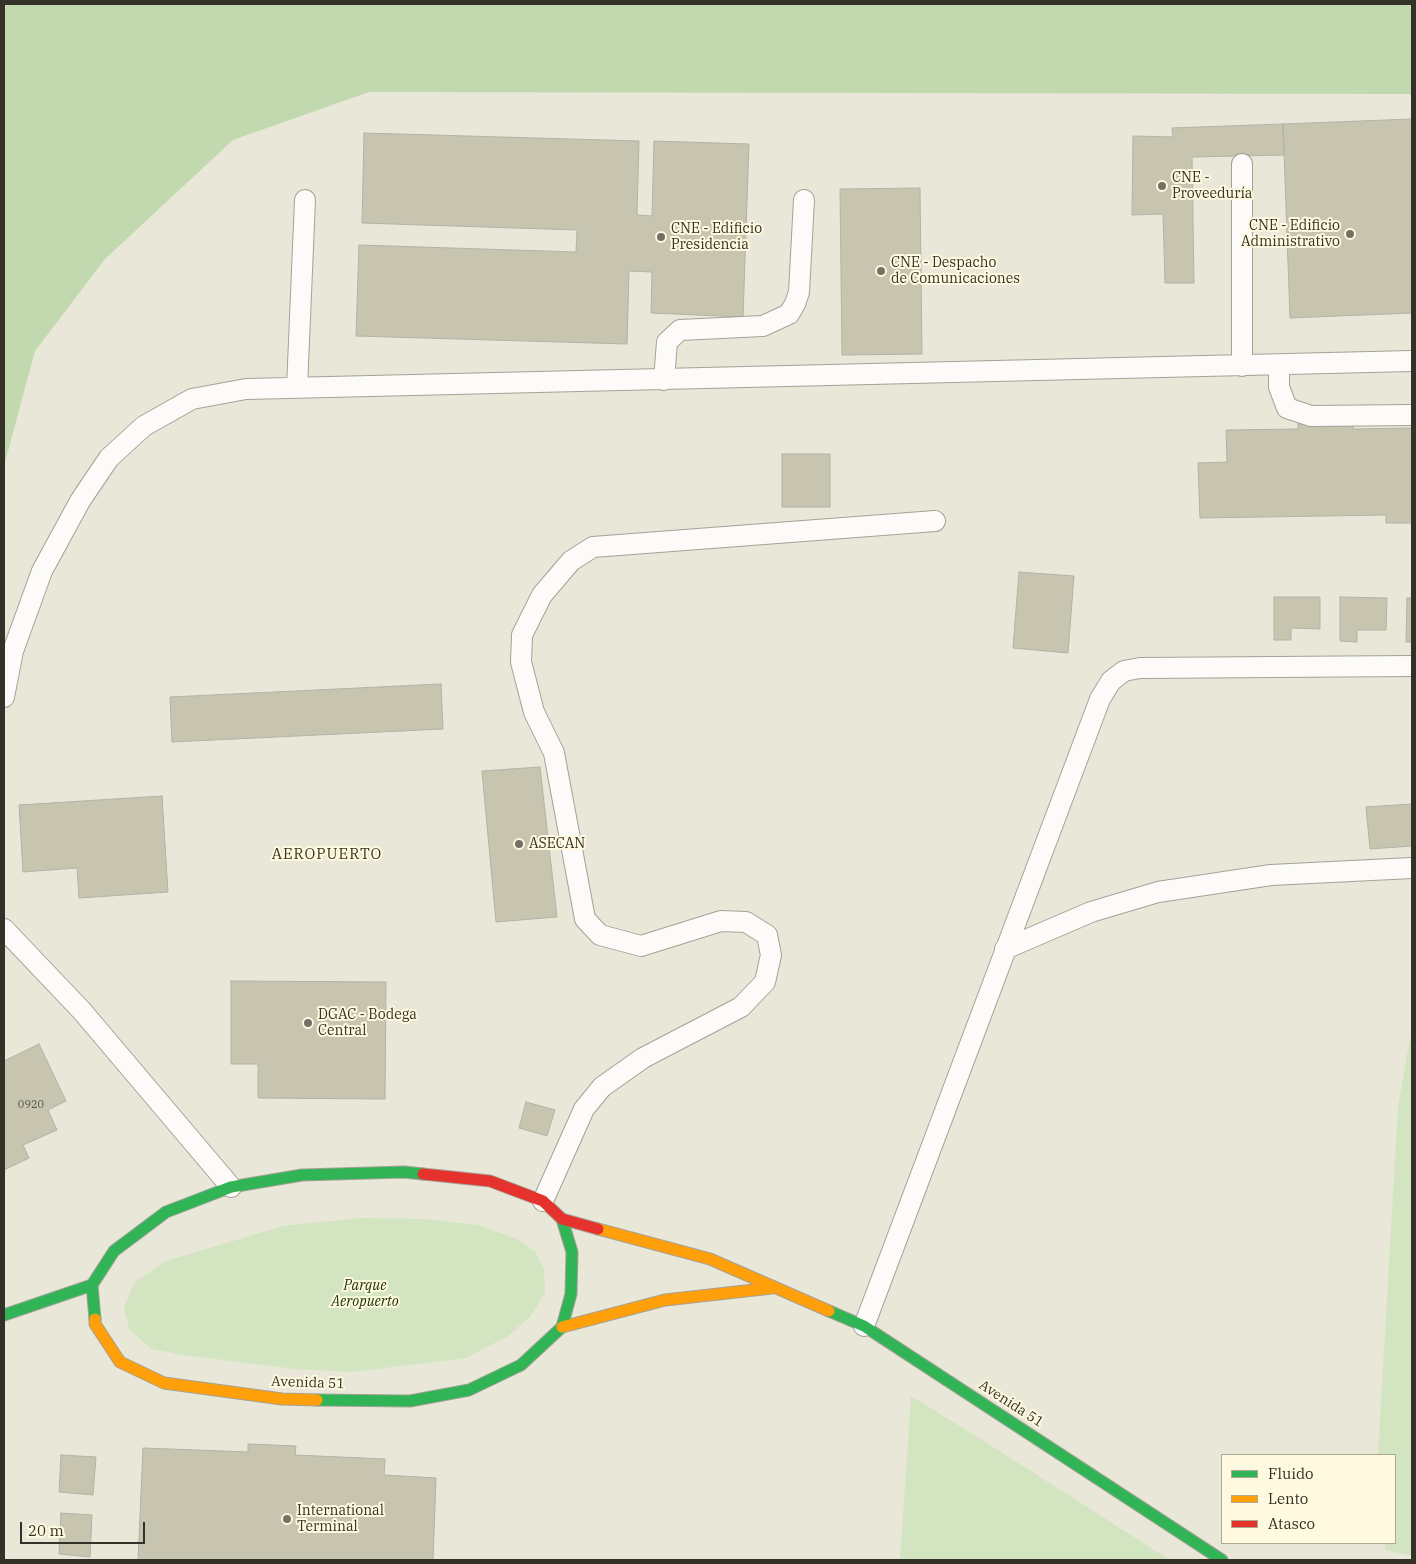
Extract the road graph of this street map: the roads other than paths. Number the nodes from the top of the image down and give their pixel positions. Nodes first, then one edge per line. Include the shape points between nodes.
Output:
1 (1242, 164) dead end
2 (305, 200) dead end
3 (804, 200) dead end
4 (1412, 361) edge
5 (1279, 365) junction
6 (1242, 366) junction
7 (664, 380) junction
8 (296, 388) junction
9 (1412, 416) edge
10 (935, 521) dead end
11 (1412, 666) edge
12 (4, 696) edge
13 (1412, 868) edge
14 (4, 929) edge
15 (1005, 949) junction
16 (231, 1187) junction
17 (542, 1202) junction
18 (562, 1220) junction
19 (92, 1285) junction
20 (776, 1288) junction
21 (4, 1315) edge
22 (864, 1326) junction
23 (562, 1327) junction
24 (1222, 1560) edge

1 - 6 lane
2 - 8 lane
3 - 7 lane via 799,292 789,314 763,326 680,330 667,342
4 - 5 lane
5 - 6 lane
5 - 9 lane via 1279,387 1287,408 1312,416
6 - 7 lane
7 - 8 lane
8 - 12 lane via 246,389 192,399 144,426 109,458 80,500 42,571 14,650
10 - 17 lane via 593,547 571,561 542,594 522,635 521,662 534,712 554,753 585,920 600,935 640,946 721,921 746,922 767,935 771,955 765,982 741,1006 643,1058 602,1087 584,1109
11 - 15 lane via 1140,668 1124,671 1111,681 1100,699
13 - 15 lane via 1271,874 1158,892 1091,912
14 - 16 lane via 82,1011
15 - 22 lane
16 - 17 main road, Avenida 51 via 302,1175 404,1172 490,1182
16 - 19 main road, Avenida 51 via 166,1212 114,1251
17 - 18 main road, Avenida 51
18 - 20 main road, Avenida 51 via 710,1259
18 - 23 main road via 572,1252 571,1294
19 - 21 main road
19 - 23 main road, Avenida 51 via 95,1324 120,1362 164,1383 282,1399 410,1401 468,1390 521,1365
20 - 22 main road, Avenida 51
20 - 23 main road, Avenida 51 via 665,1300
22 - 24 main road, Avenida 51

